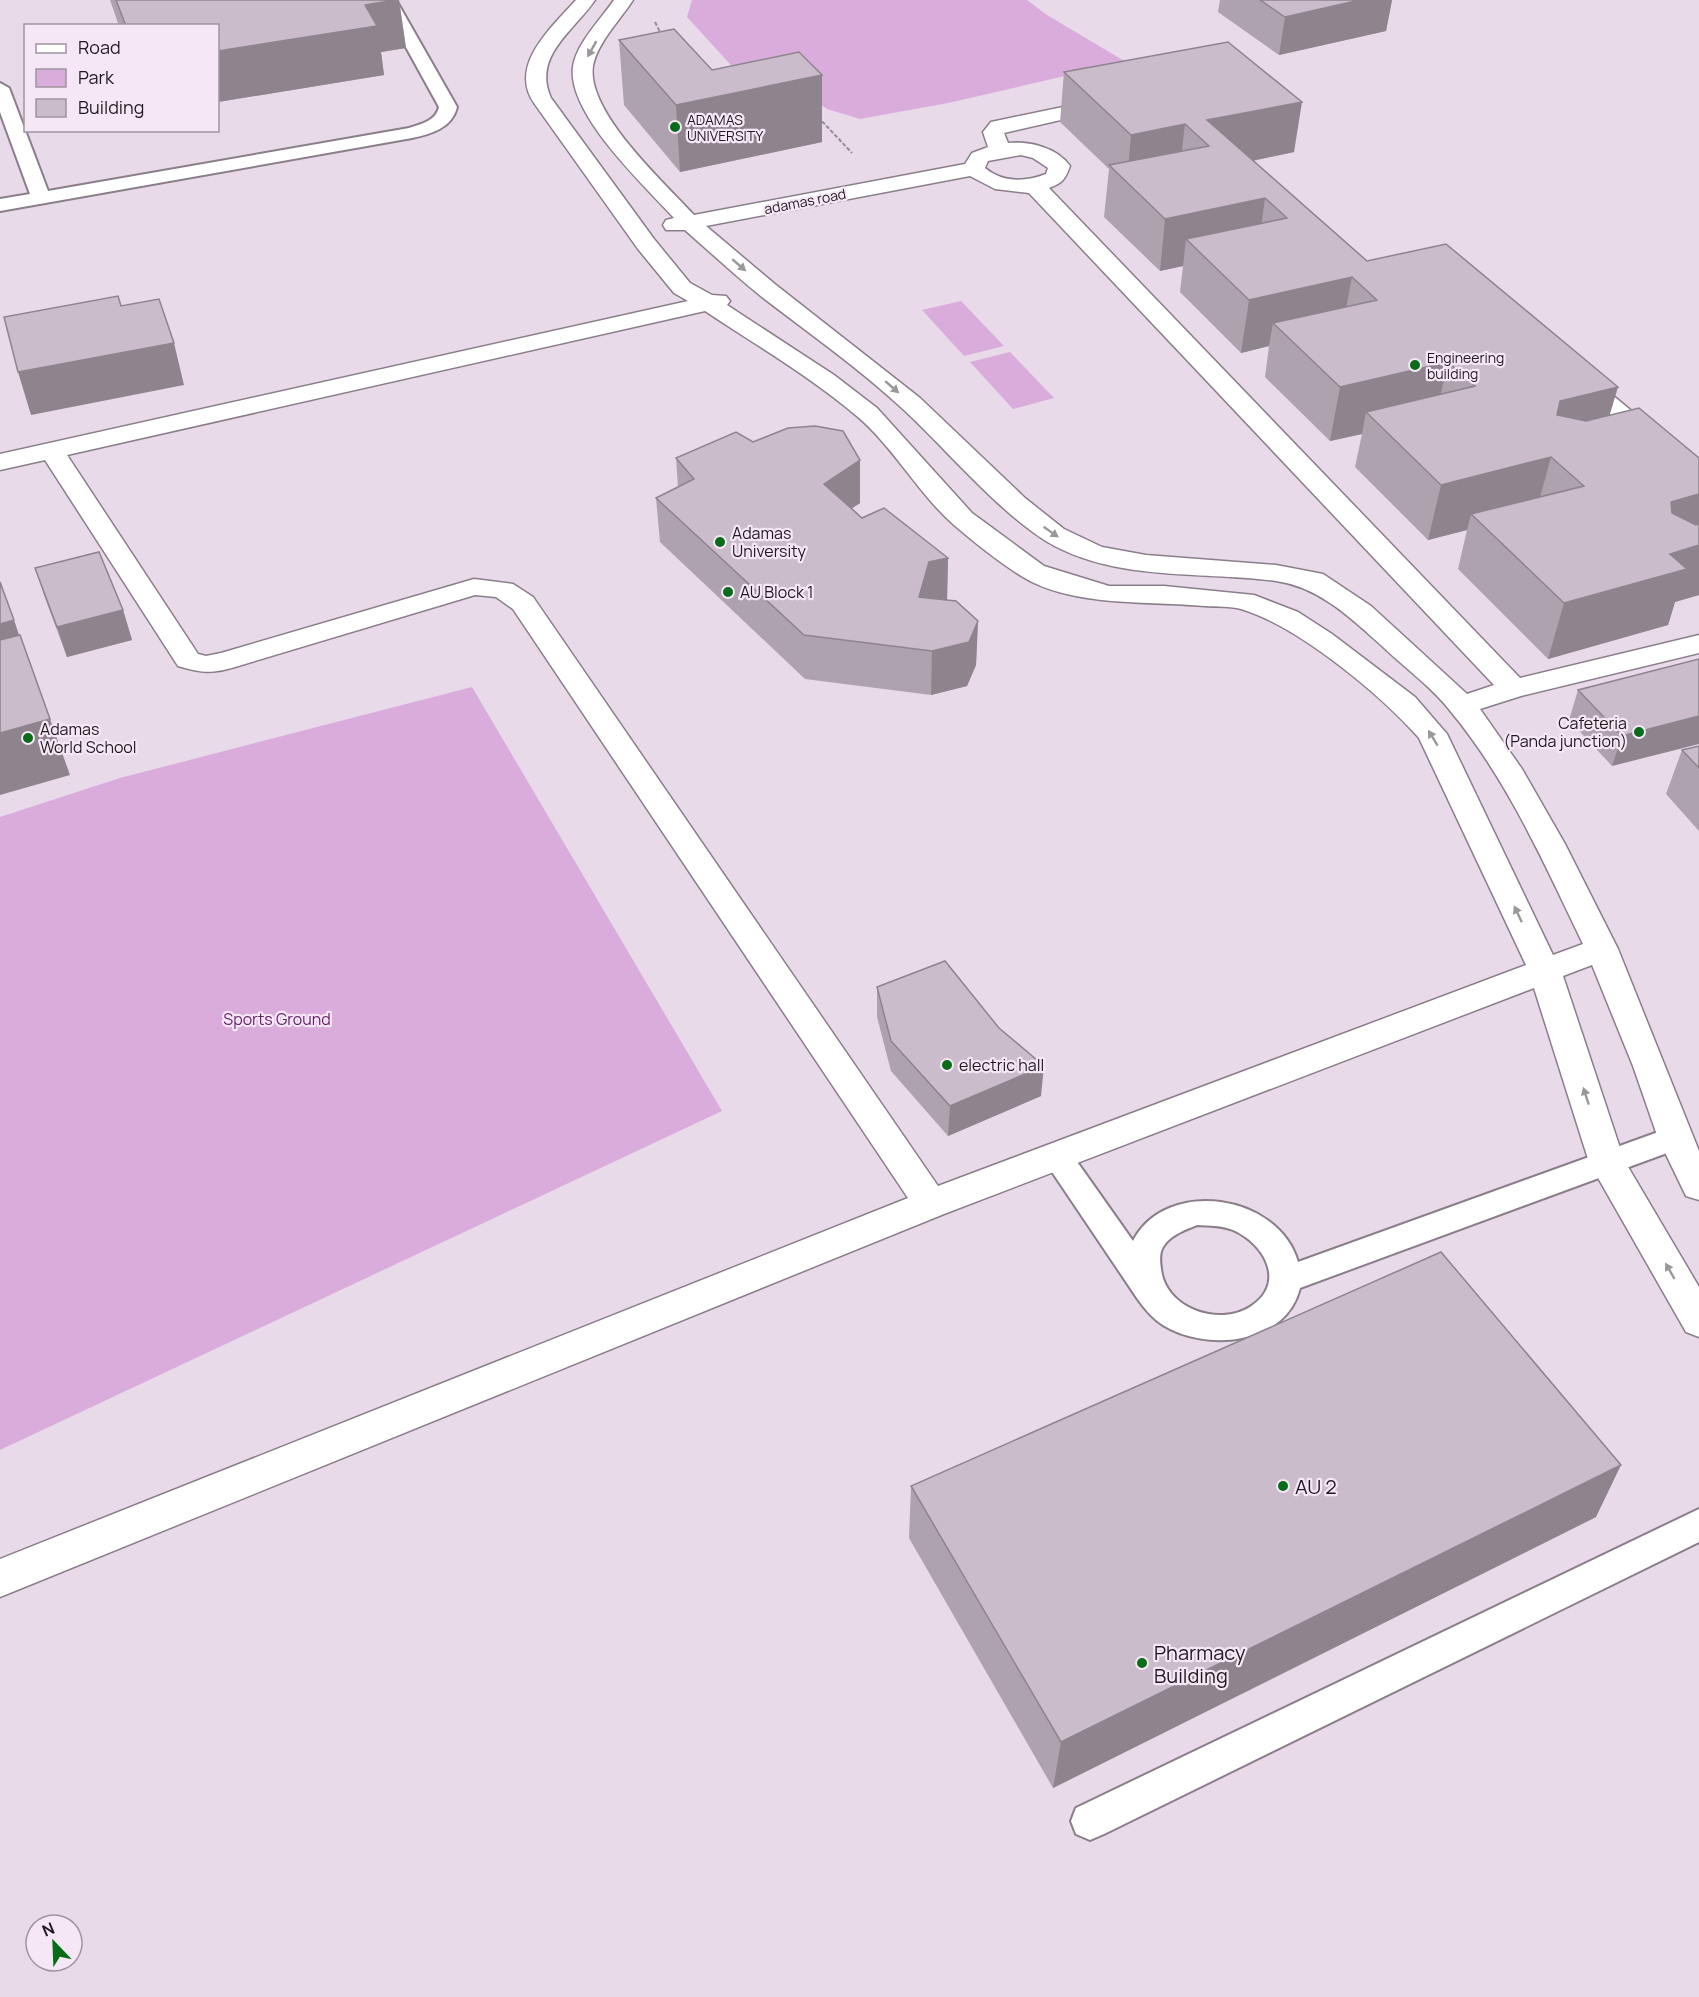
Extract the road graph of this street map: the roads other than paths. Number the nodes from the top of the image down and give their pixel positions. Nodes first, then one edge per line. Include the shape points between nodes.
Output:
1 (388, 0) edge
2 (586, 0) edge
3 (624, 0) edge
4 (0, 88) edge
5 (1122, 101) edge
6 (999, 149) junction
7 (980, 175) junction
8 (1035, 186) junction
9 (41, 198) junction
10 (0, 205) edge
11 (697, 229) junction
12 (636, 231) junction
13 (768, 290) junction
14 (709, 303) junction
15 (1563, 367) edge
16 (51, 450) junction
17 (0, 462) edge
18 (1699, 480) edge
19 (1016, 504) junction
20 (963, 519) junction
21 (1699, 644) edge
22 (1514, 689) junction
23 (1462, 705) junction
24 (1602, 949) junction
25 (1545, 971) junction
26 (1675, 1137) junction
27 (1057, 1157) junction
28 (1607, 1162) junction
29 (1699, 1186) edge
30 (931, 1204) junction
31 (1287, 1279) junction
32 (1148, 1289) junction
33 (1699, 1322) edge
34 (1699, 1525) edge
35 (0, 1578) edge
36 (1090, 1821) dead end

1 - 9 lane via 448,106 446,116 434,126
2 - 12 street via 545,52 536,67 534,81 541,99
3 -> 11 street via 583,66 588,97 607,132
4 - 9 lane
5 - 6 street via 998,126 993,132
6 - 7 street via 979,157
6 - 8 street via 1025,148 1048,155 1059,166 1055,178
7 - 8 street via 1008,187
7 - 11 street
8 - 22 street
9 - 10 lane
11 - 12 street
11 -> 13 street
12 - 14 street via 682,288
13 - 14 street
13 -> 19 street via 911,403
14 - 16 street
14 - 20 street via 868,413
15 - 18 street
16 - 17 street
16 - 30 street via 188,660 205,665 225,661 474,587 503,590 523,603
19 - 20 street
19 -> 23 street via 1055,535 1095,554 1313,580 1361,612
25 -> 20 street via 1432,734 1405,704 1288,618 1244,601 1109,594 1070,585 1034,572
21 - 22 street
22 - 23 street
23 - 24 street via 1511,776
24 - 25 street
24 - 26 street
25 - 27 street
28 -> 25 street
26 - 28 lane
26 - 29 street
27 - 30 street
27 - 32 lane
28 - 31 lane
33 -> 28 street
30 - 35 street
31 - 32 lane via 1275,1307 1247,1325 1209,1328 1172,1315
31 - 32 lane via 1279,1249 1254,1224 1219,1211 1182,1214 1154,1232 1142,1258
34 - 36 lane

